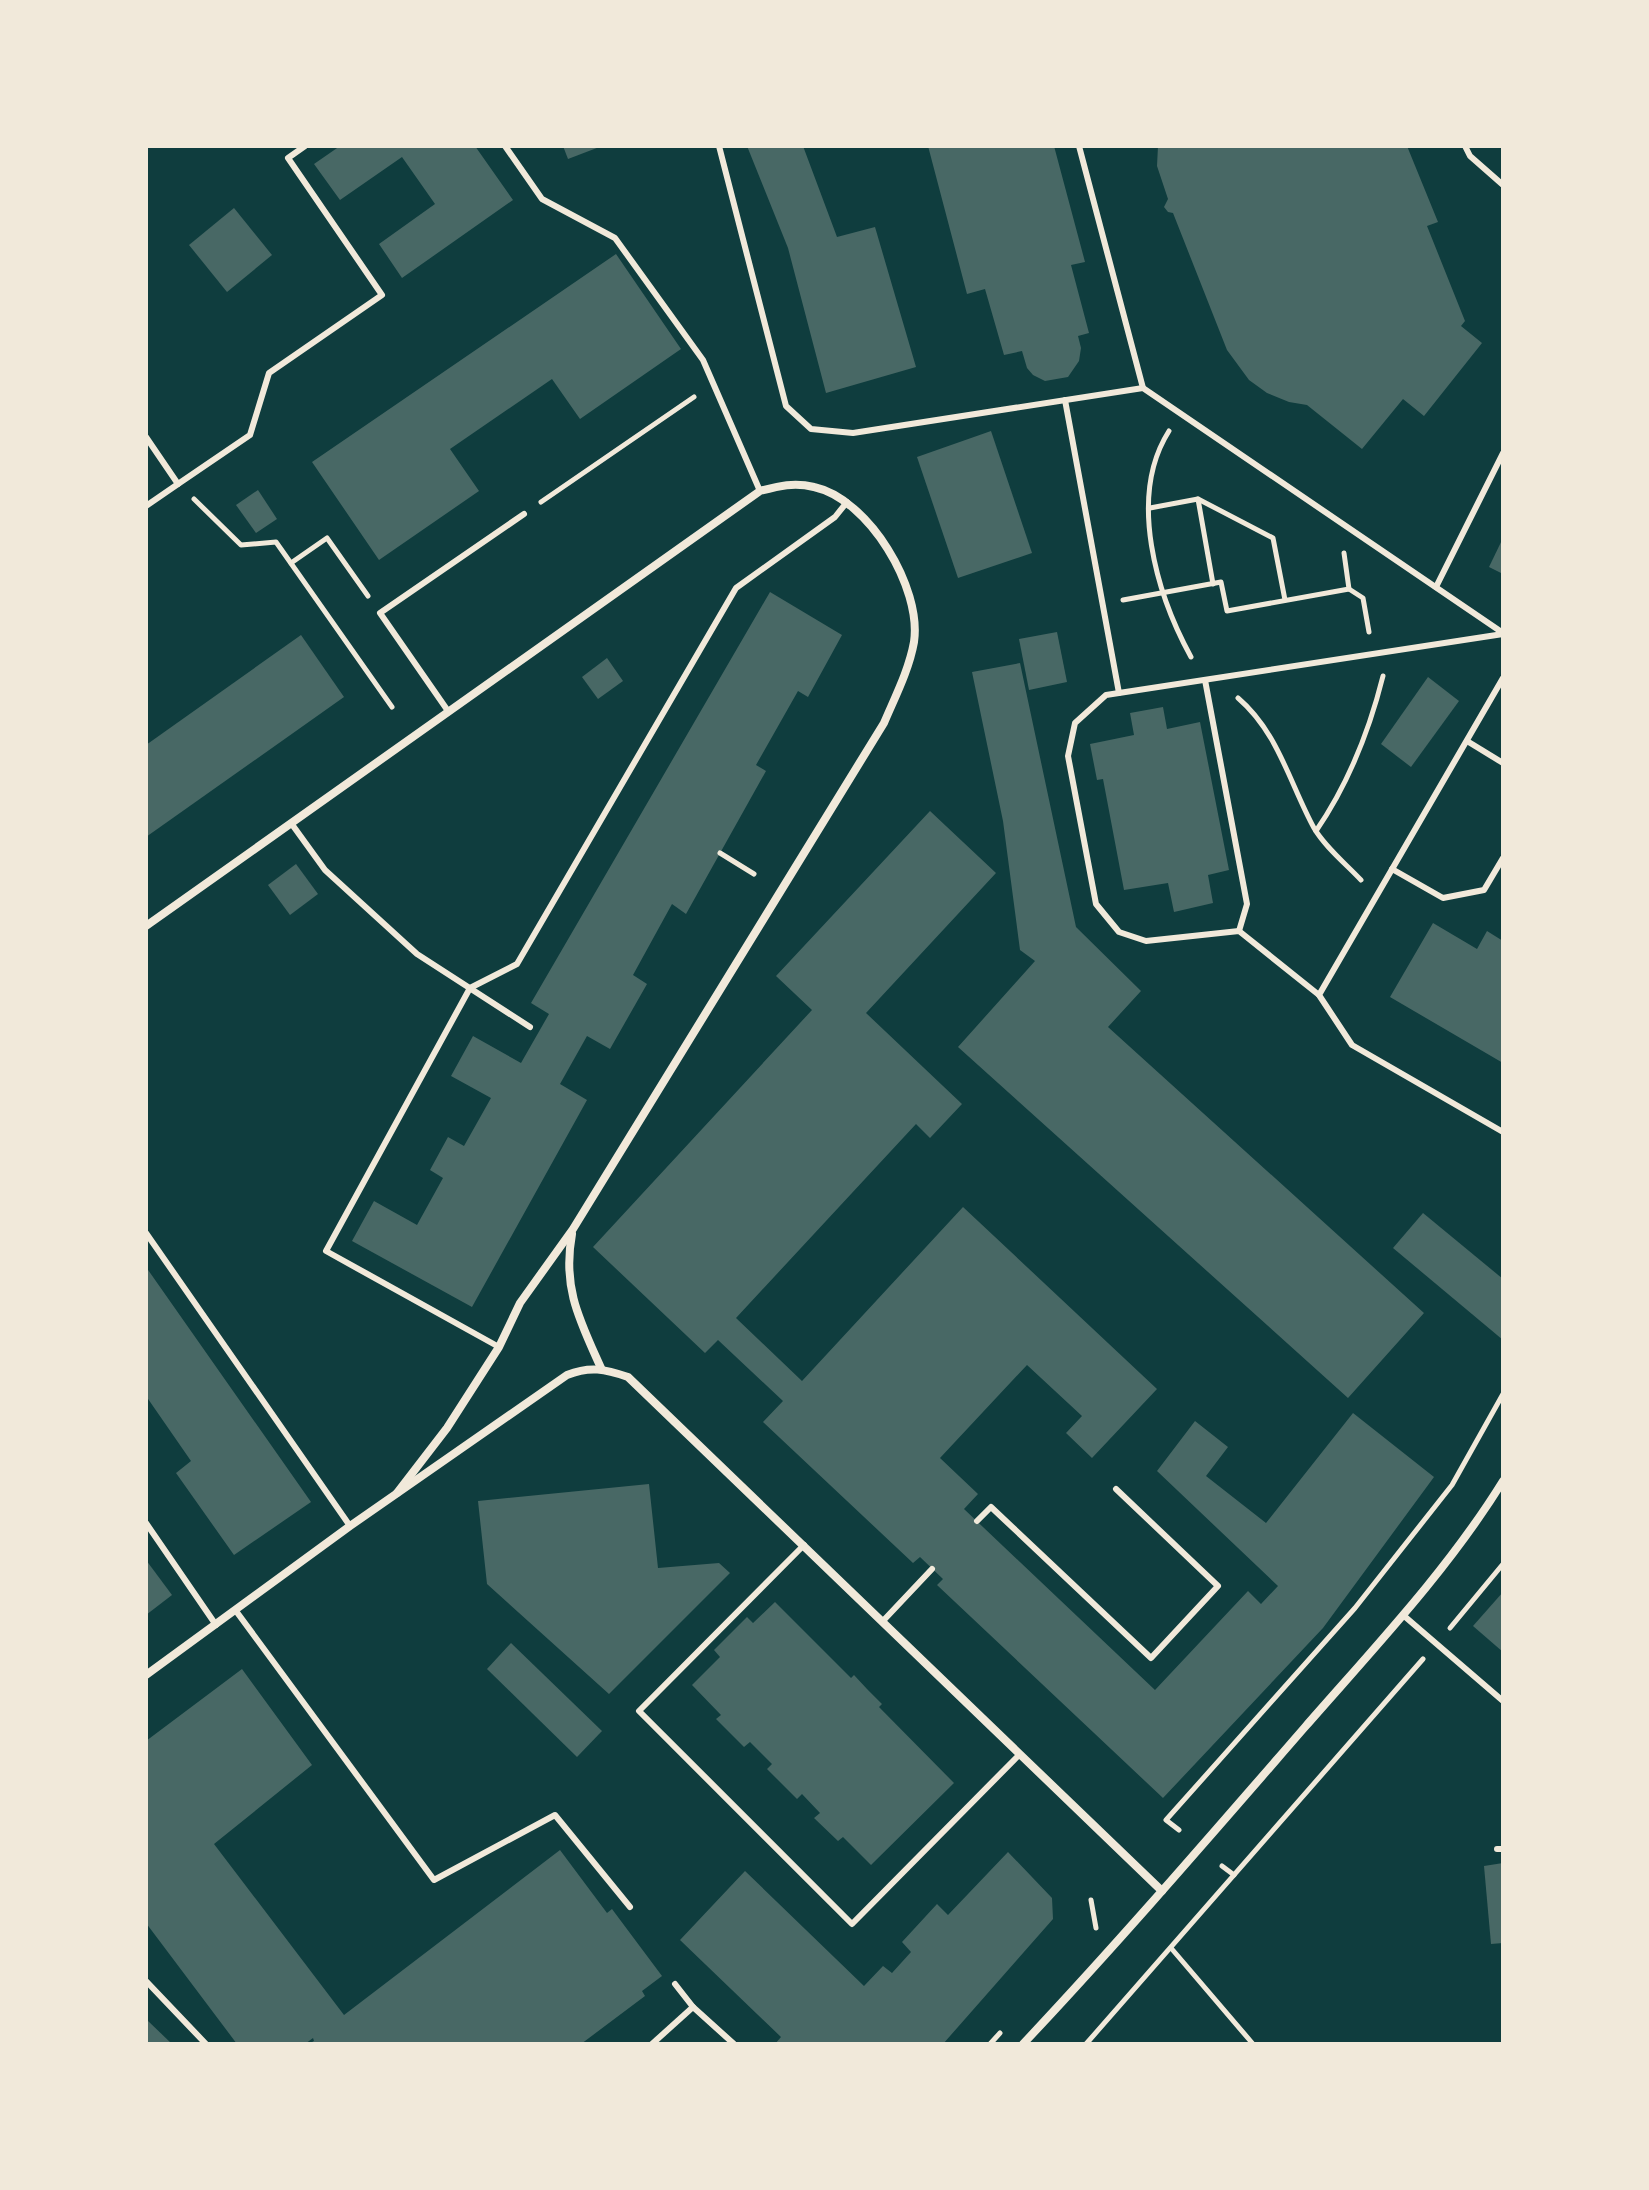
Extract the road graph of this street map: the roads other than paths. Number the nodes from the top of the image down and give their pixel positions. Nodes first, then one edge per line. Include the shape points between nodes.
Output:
1 (305, 146) edge
2 (505, 146) edge
3 (719, 146) edge
4 (1079, 146) edge
5 (1465, 146) edge
6 (1503, 185) edge
7 (1143, 388) junction
8 (1065, 400) junction
9 (146, 437) edge
10 (1503, 453) edge
11 (178, 484) junction
12 (760, 491) junction
13 (847, 502) junction
14 (146, 506) edge
15 (524, 514) road end
16 (1436, 587) junction
17 (1503, 634) edge
18 (1503, 678) edge
19 (1205, 680) junction
20 (1119, 693) junction
21 (448, 711) junction
22 (1467, 741) junction
23 (1503, 763) edge
24 (291, 823) junction
25 (1503, 858) edge
26 (1392, 869) junction
27 (146, 926) edge
28 (1239, 931) junction
29 (470, 988) junction
30 (1319, 995) junction
31 (530, 1027) dead end
32 (1503, 1132) edge
33 (573, 1229) junction
34 (146, 1233) edge
35 (499, 1347) junction
36 (601, 1368) junction
37 (1503, 1481) edge
38 (1116, 1489) dead end
39 (397, 1493) junction
40 (977, 1521) dead end
41 (146, 1523) edge
42 (350, 1526) junction
43 (804, 1545) junction
44 (932, 1569) dead end
45 (236, 1611) junction
46 (1403, 1615) junction
47 (882, 1622) junction
48 (217, 1626) junction
49 (146, 1675) edge
50 (1503, 1701) edge
51 (1019, 1755) junction
52 (1162, 1891) junction
53 (630, 1907) dead end
54 (146, 1981) edge
55 (675, 1984) dead end
56 (693, 2007) junction
57 (206, 2044) edge
58 (652, 2044) edge
59 (734, 2044) edge
60 (1023, 2044) edge

1 - 11 lane via 288,158 382,295 269,373 250,435
2 - 12 lane via 542,199 615,238 703,360
3 - 8 lane via 786,406 811,429 853,433
4 - 7 lane
5 - 6 lane
7 - 8 lane
7 - 16 lane
8 - 20 lane
9 - 11 lane
10 - 16 lane
11 - 14 lane
12 - 13 street via 786,484 817,487
12 - 21 street
13 - 29 lane via 835,517 736,588 517,964
13 - 33 street via 876,531 898,567 913,609 914,641 905,673 884,723
15 - 21 lane via 380,613
16 - 17 lane
17 - 19 lane
18 - 22 lane
19 - 20 lane
19 - 28 lane via 1247,904
20 - 28 lane via 1106,695 1075,723 1068,756 1096,904 1119,932 1146,941
21 - 24 street
22 - 23 lane
22 - 26 lane
24 - 27 street
24 - 29 lane via 325,870 417,954
25 - 26 lane via 1484,890 1443,898
26 - 30 lane
28 - 30 lane
29 - 31 lane
29 - 35 lane via 326,1251
30 - 32 lane via 1352,1045
33 - 35 street via 520,1303
33 - 36 street via 571,1287
34 - 42 lane
35 - 39 street
36 - 39 street via 567,1375
36 - 43 street via 628,1377
37 - 46 street
38 - 40 lane via 1218,1586 1151,1658 991,1507
39 - 42 street
41 - 48 lane
42 - 45 street
43 - 47 street
43 - 51 lane via 639,1711 852,1924
44 - 47 lane
45 - 48 street
45 - 53 lane via 434,1880 555,1815
46 - 50 lane
46 - 52 street
47 - 51 street
48 - 49 street
51 - 52 street
52 - 60 street
54 - 57 lane
55 - 56 lane
56 - 58 lane
56 - 59 lane

